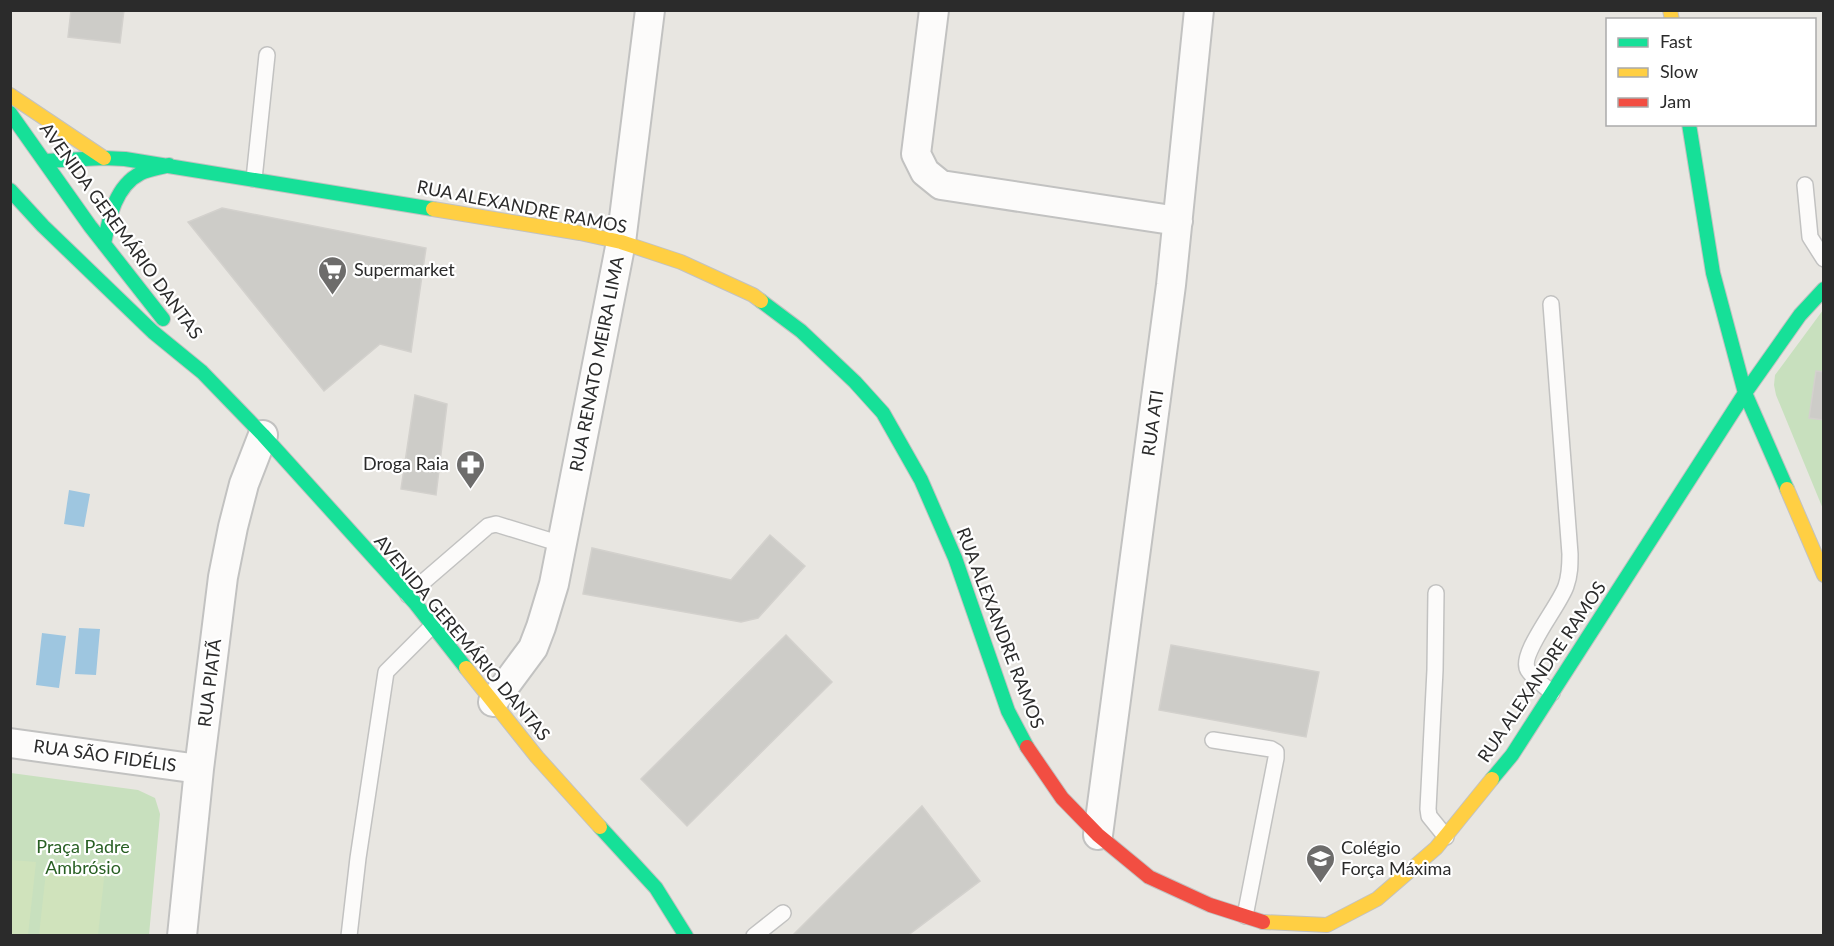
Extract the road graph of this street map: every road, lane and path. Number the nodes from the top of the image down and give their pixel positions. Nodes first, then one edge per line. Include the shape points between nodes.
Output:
1 (650, 10) edge
2 (934, 10) edge
3 (1198, 10) edge
4 (267, 55) dead end
5 (10, 95) edge
6 (10, 112) edge
7 (1689, 126) edge
8 (24, 157) dead end
9 (104, 158) junction
10 (45, 161) junction
11 (169, 165) junction
12 (254, 179) junction
13 (1805, 185) dead end
14 (10, 190) edge
15 (1178, 220) junction
16 (621, 242) junction
17 (105, 244) junction
18 (1824, 259) edge
19 (1824, 289) edge
20 (1551, 304) dead end
21 (202, 372) junction
22 (1745, 393) junction
23 (263, 435) junction
24 (561, 544) junction
25 (1824, 575) edge
26 (1436, 593) dead end
27 (408, 595) junction
28 (432, 626) junction
29 (1552, 693) junction
30 (493, 702) junction
31 (1213, 740) dead end
32 (10, 743) edge
33 (199, 769) junction
34 (1098, 835) junction
35 (1446, 837) junction
36 (783, 913) dead end
37 (1245, 916) junction
38 (1326, 930) edge
39 (182, 936) edge
40 (349, 936) edge
41 (686, 936) edge
42 (754, 936) edge

1 - 16 street, RUA RENATO MEIRA LIMA
2 - 15 street via 916,154 925,172 940,185
3 - 15 street, RUA ATI
4 - 12 lane
5 - 9 street, RUA ALEXANDRE RAMOS
6 - 10 street, AVENIDA GEREMÁRIO DANTAS
7 - 22 street via 1713,273
8 - 10 street, RUA ALEXANDRE RAMOS
9 - 10 street, RUA ALEXANDRE RAMOS
9 - 11 street, RUA ALEXANDRE RAMOS
10 - 17 street, AVENIDA GEREMÁRIO DANTAS
11 - 12 street, RUA ALEXANDRE RAMOS
11 - 17 street via 139,174 129,182 117,197
12 - 16 street, RUA ALEXANDRE RAMOS
13 - 18 lane via 1810,237
14 - 21 street, AVENIDA GEREMÁRIO DANTAS via 153,332
15 - 34 street, RUA ATI
16 - 24 street, RUA RENATO MEIRA LIMA
16 - 34 street, RUA ALEXANDRE RAMOS via 681,262 753,295 801,331 883,413 921,480 955,558 1008,711 1029,752 1062,798
17 - 21 street, AVENIDA GEREMÁRIO DANTAS
19 - 22 street, RUA ALEXANDRE RAMOS via 1800,315
20 - 29 lane via 1570,571 1557,606 1526,660 1527,669
21 - 23 street, AVENIDA GEREMÁRIO DANTAS
22 - 25 street
22 - 29 street, RUA ALEXANDRE RAMOS
23 - 27 street, AVENIDA GEREMÁRIO DANTAS
23 - 33 street, RUA PIATÃ via 233,527
24 - 27 lane via 496,524 488,526
24 - 30 street, RUA RENATO MEIRA LIMA via 554,584 533,648
26 - 35 lane via 1428,809
27 - 28 street, AVENIDA GEREMÁRIO DANTAS
28 - 30 street, AVENIDA GEREMÁRIO DANTAS
28 - 40 lane via 386,672
29 - 35 street, RUA ALEXANDRE RAMOS via 1512,755
30 - 41 street, AVENIDA GEREMÁRIO DANTAS via 656,888
31 - 37 lane via 1276,752
32 - 33 street, RUA SÃO FIDÉLIS
33 - 39 street, RUA PIATÃ
34 - 37 street, RUA ALEXANDRE RAMOS via 1149,877
35 - 38 street, RUA ALEXANDRE RAMOS via 1377,899
36 - 42 lane
37 - 38 street, RUA ALEXANDRE RAMOS via 1266,923

